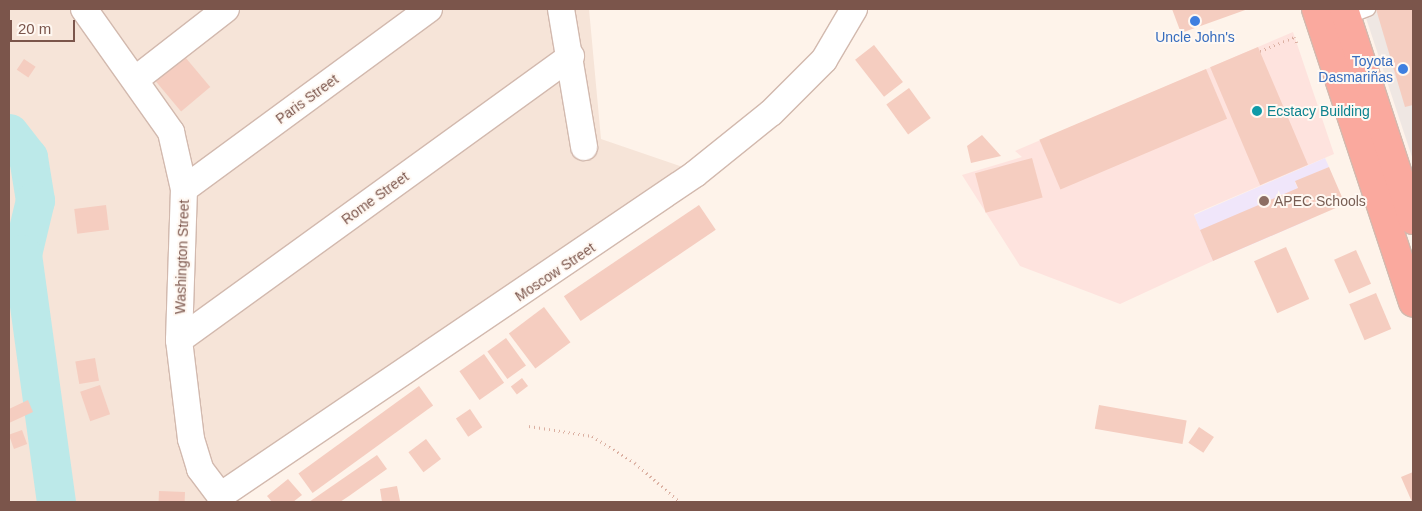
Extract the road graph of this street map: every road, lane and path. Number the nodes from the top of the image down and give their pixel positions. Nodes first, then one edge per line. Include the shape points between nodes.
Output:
1 (84, 9) edge
2 (226, 9) edge
3 (429, 9) edge
4 (561, 9) edge
5 (854, 9) edge
6 (1339, 14) edge
7 (1297, 44) dead end
8 (1260, 51) dead end
9 (571, 56) junction
10 (136, 79) junction
11 (584, 147) dead end
12 (184, 189) junction
13 (1413, 220) edge
14 (1413, 302) edge
15 (179, 340) junction
16 (529, 426) dead end
17 (220, 496) joint
18 (680, 502) edge

1 - 10 street, Washington Street
2 - 10 street
3 - 12 street, Paris Street
4 - 9 street
5 - 17 street, Moscow Street via 824,60 771,113 696,174
6 - 13 highway
6 - 14 highway
7 - 8 path via 1294,37
9 - 11 street
9 - 15 street, Rome Street
10 - 12 street, Washington Street via 171,132
12 - 15 street, Washington Street
15 - 17 street, Washington Street via 192,439 200,469
16 - 18 path via 592,436 635,463

